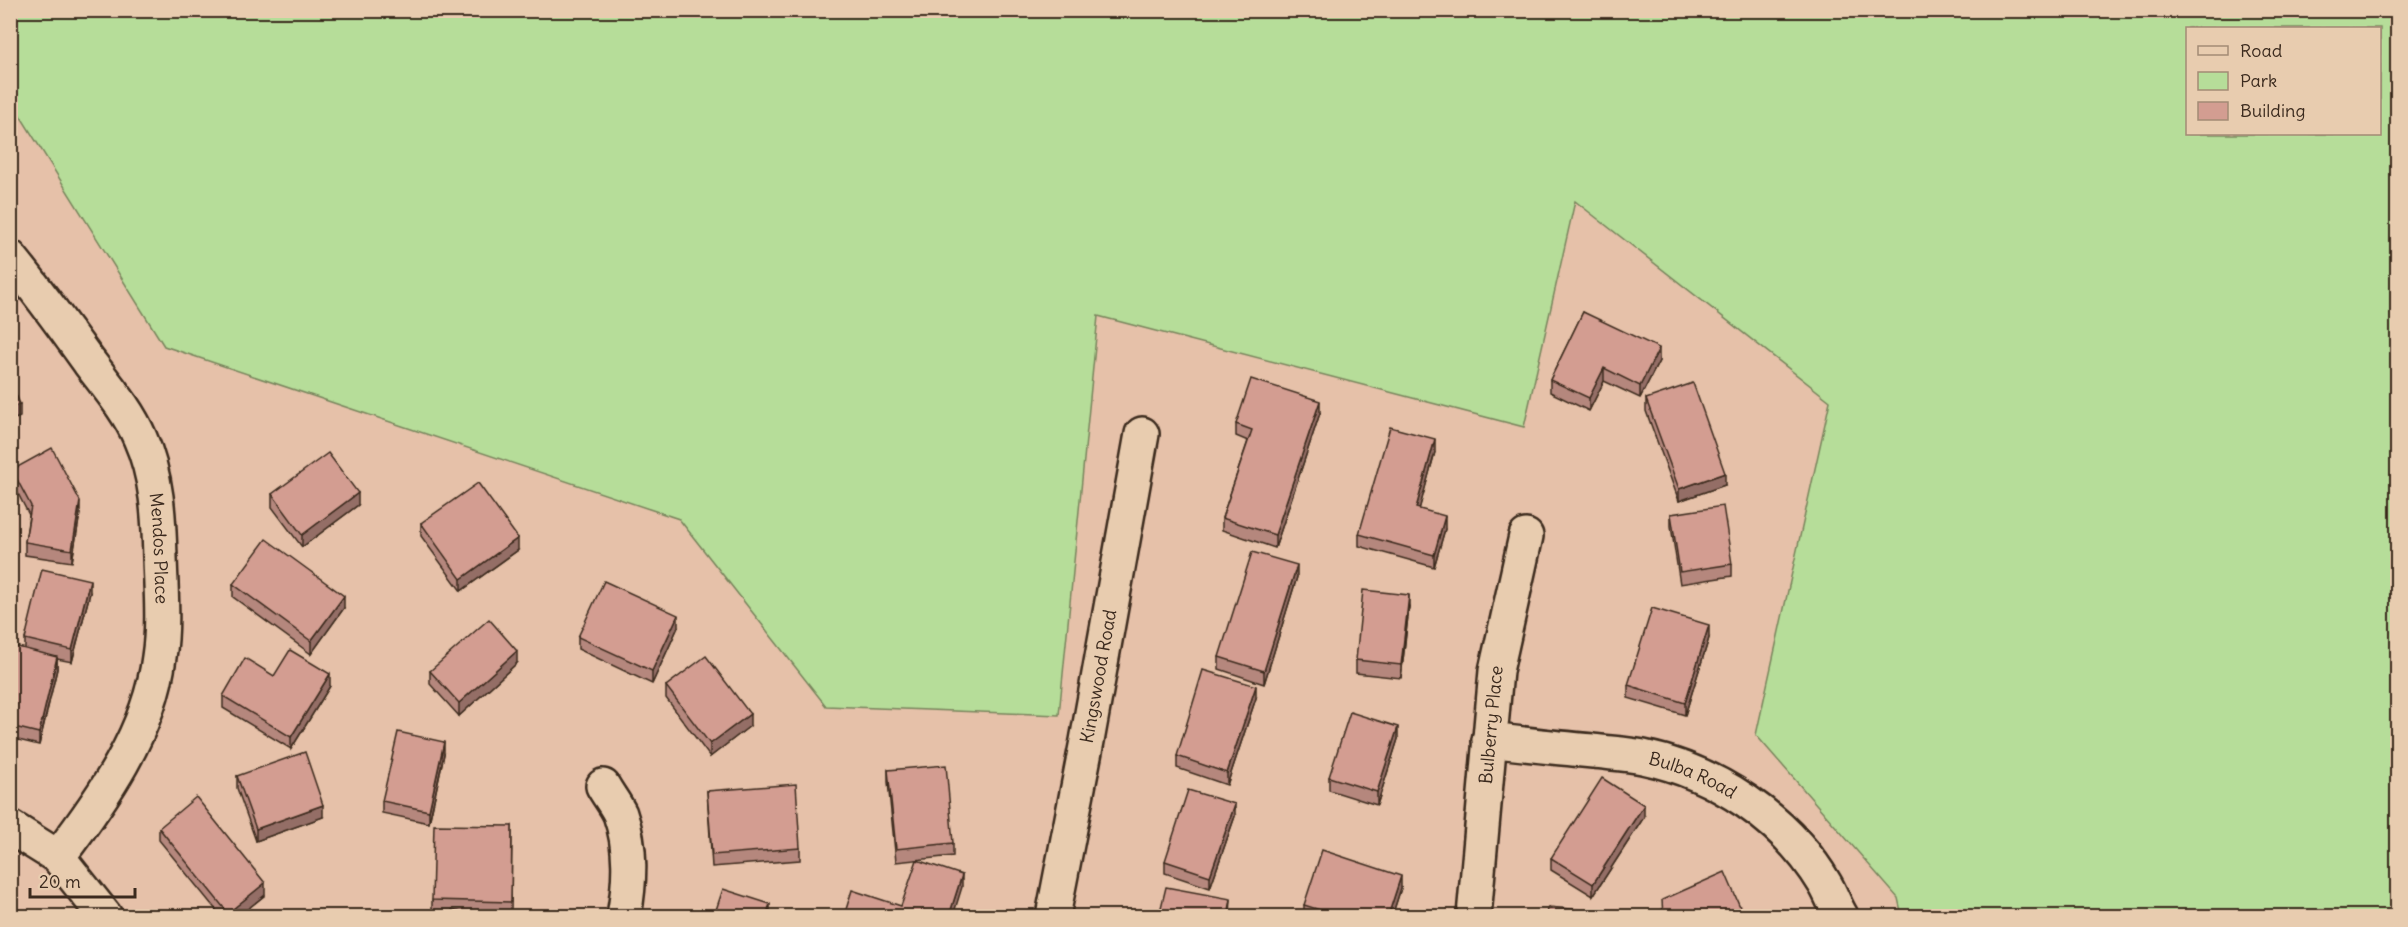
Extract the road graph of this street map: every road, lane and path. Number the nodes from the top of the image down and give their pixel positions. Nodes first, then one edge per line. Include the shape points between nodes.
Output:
1 (10, 257) edge
2 (1142, 434) dead end
3 (1526, 536) dead end
4 (1489, 740) junction
5 (603, 786) dead end
6 (10, 827) edge
7 (58, 857) junction
8 (105, 916) edge
9 (624, 916) edge
10 (1053, 916) edge
11 (1474, 916) edge
12 (1841, 916) edge

1 - 7 street, Mendos Place via 140,437 158,508 162,596 159,658 149,704 125,757
2 - 10 street, Kingswood Road
3 - 4 street, Bulberry Place via 1496,671
4 - 11 street, Bulberry Place
4 - 12 street, Bulba Road via 1641,757 1682,767 1718,785 1750,804 1800,849 1825,883
5 - 9 street via 620,813 629,855
6 - 7 street
7 - 8 street

